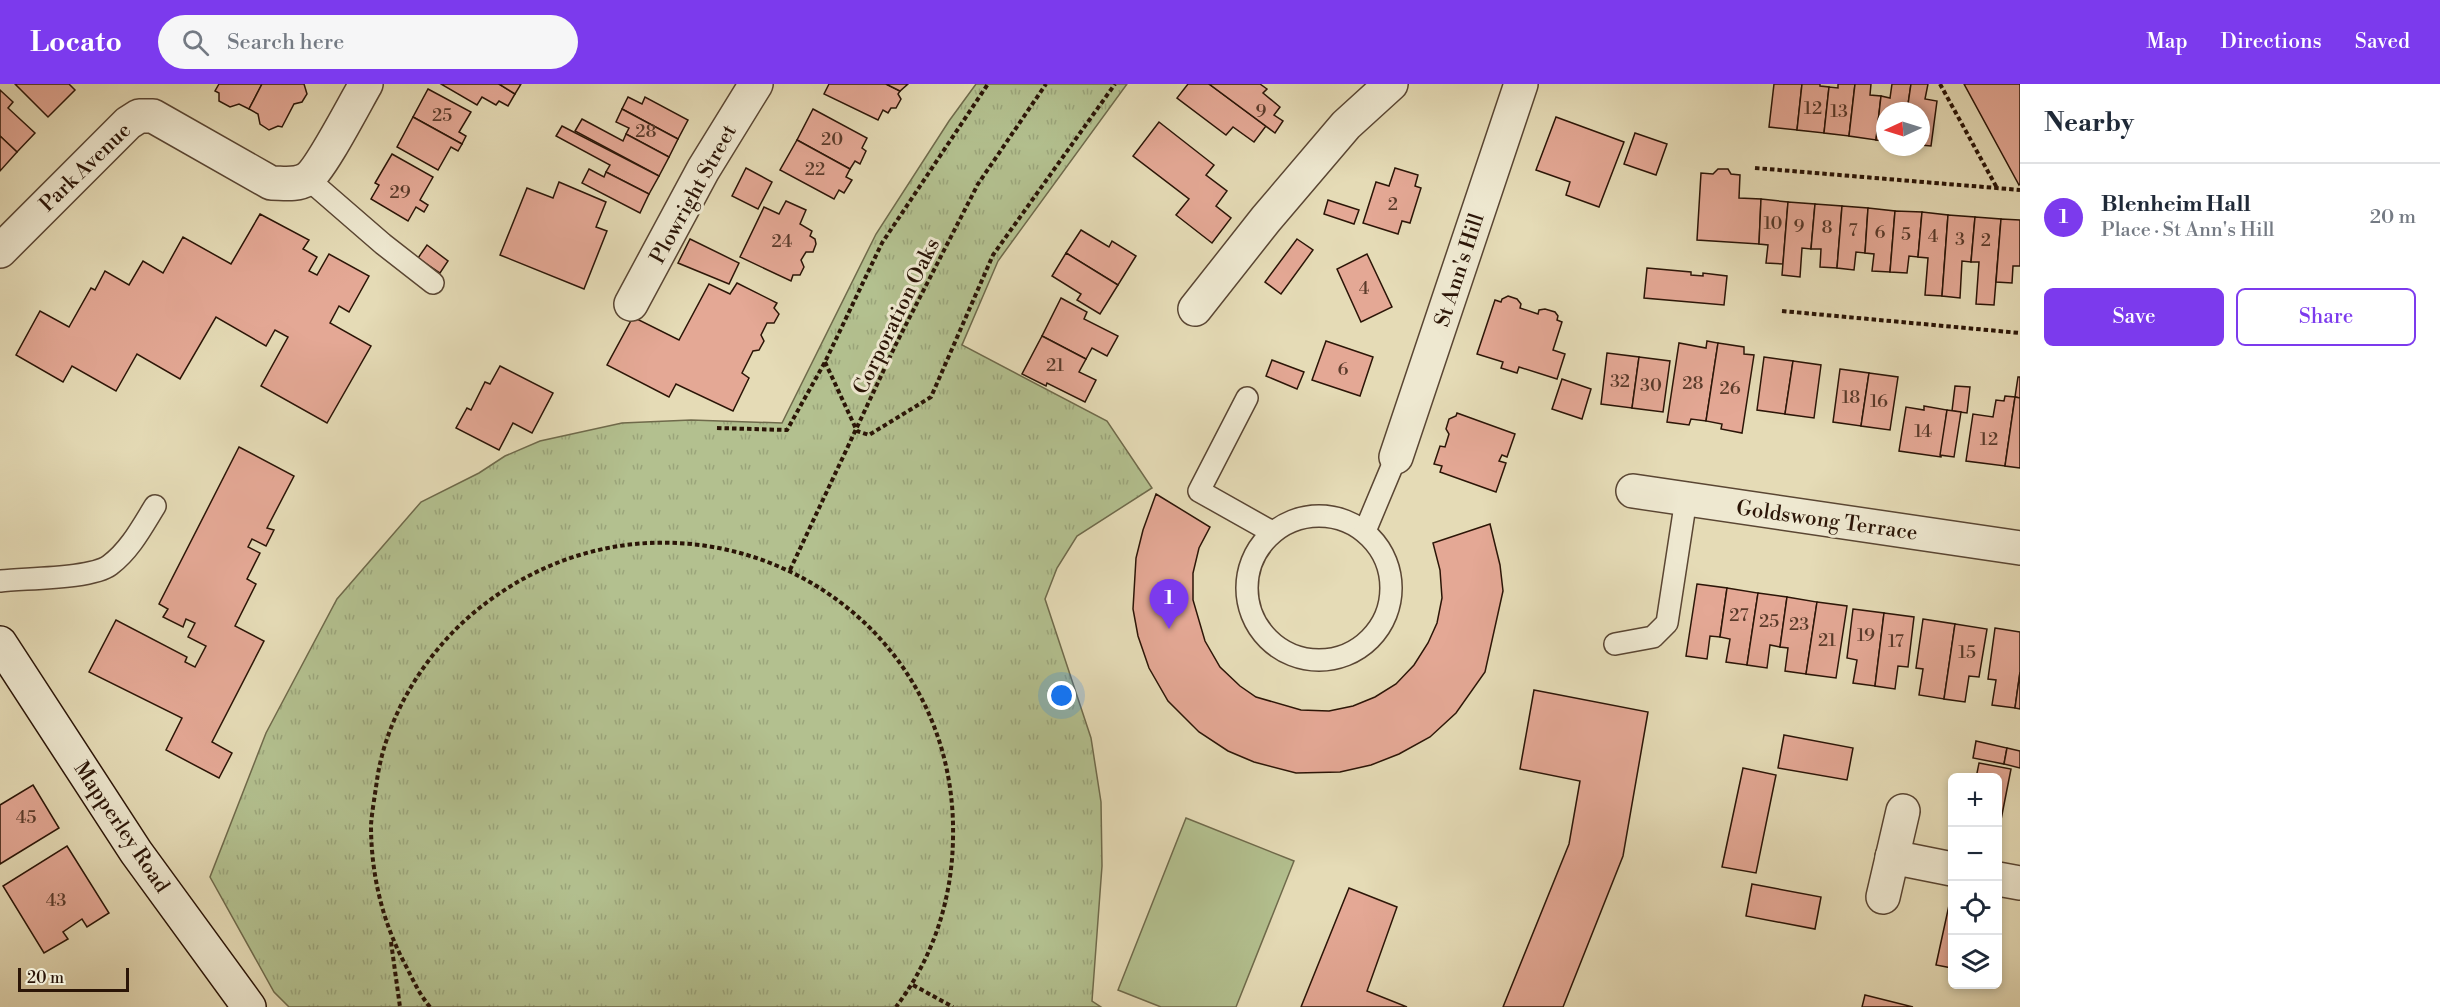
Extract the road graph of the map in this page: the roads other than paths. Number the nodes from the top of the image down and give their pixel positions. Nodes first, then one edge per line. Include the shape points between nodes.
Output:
1 (366, 84) edge
2 (756, 84) edge
3 (1391, 84) edge
4 (1521, 84) edge
5 (308, 179) junction
6 (0, 251) edge
7 (433, 283) dead end
8 (631, 304) dead end
9 (1195, 309) dead end
10 (1247, 398) dead end
11 (1396, 457) joint
12 (1633, 492) dead end
13 (1686, 499) junction
14 (155, 506) dead end
15 (1365, 531) junction
16 (1272, 532) junction
17 (2020, 548) edge
18 (0, 581) edge
19 (0, 643) edge
20 (1615, 644) dead end
21 (1903, 811) dead end
22 (1892, 857) junction
23 (1948, 868) edge
24 (2002, 880) edge
25 (2020, 883) edge
26 (1883, 897) dead end
27 (249, 1007) edge

1 - 5 street
2 - 8 street, Plowright Street
3 - 9 street via 1346,125
4 - 11 street, St Ann's Hill
5 - 6 street, Park Avenue via 293,184 271,183 153,116 139,116
5 - 7 lane via 405,273
10 - 16 lane via 1199,491
11 - 15 lane
12 - 13 street, Goldswong Terrace
13 - 17 street, Goldswong Terrace
13 - 20 lane via 1667,623 1653,638
14 - 18 lane via 129,546 108,567 86,574
15 - 16 lane via 1326,514 1302,517
15 - 16 lane via 1388,564 1392,588 1388,613 1374,636 1357,650 1343,657 1310,660 1285,652 1263,634 1247,603 1247,574 1261,544
19 - 27 street, Mapperley Road via 136,852
21 - 22 street
22 - 23 street
22 - 26 street
24 - 25 street

